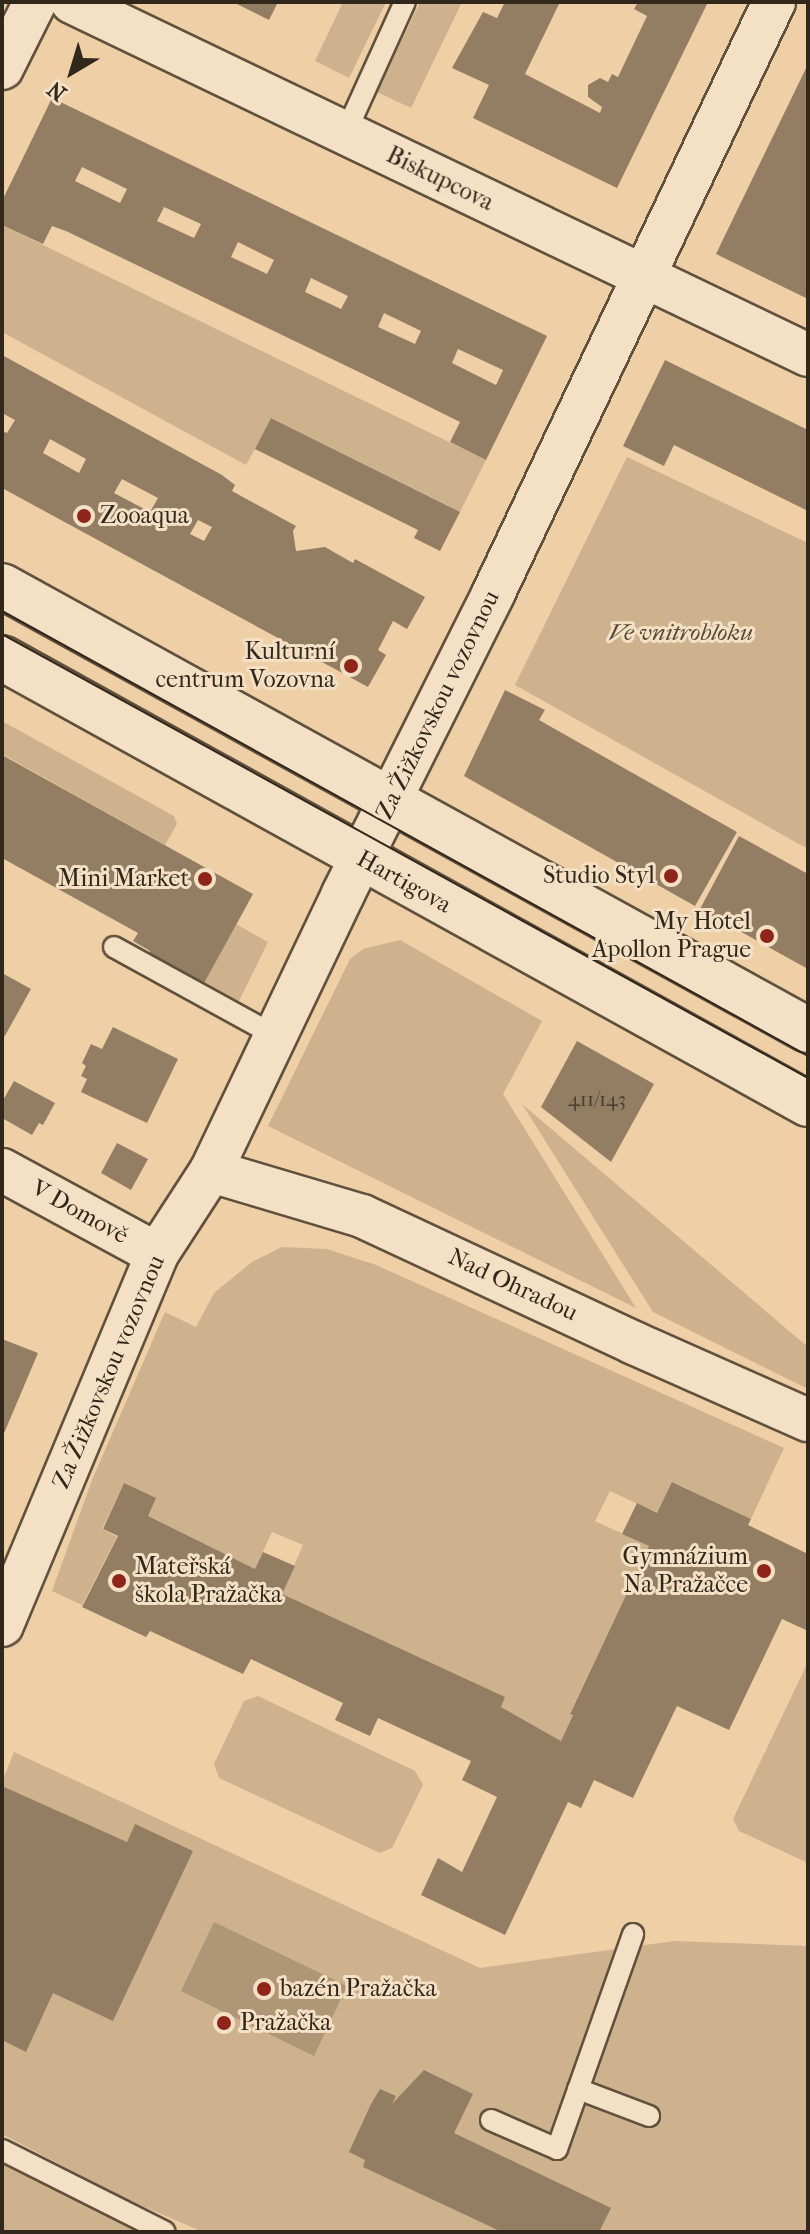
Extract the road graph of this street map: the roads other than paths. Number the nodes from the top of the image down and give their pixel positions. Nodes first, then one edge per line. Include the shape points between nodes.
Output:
1 (35, 2) edge
2 (72, 2) edge
3 (405, 2) edge
4 (774, 2) edge
5 (2, 68) edge
6 (345, 134) junction
7 (642, 277) junction
8 (808, 355) edge
9 (2, 586) edge
10 (2, 658) edge
11 (391, 801) junction
12 (361, 859) junction
13 (114, 947) dead end
14 (808, 1030) edge
15 (274, 1035) junction
16 (808, 1104) edge
17 (2, 1170) edge
18 (211, 1171) junction
19 (157, 1254) junction
20 (808, 1420) edge
21 (2, 1625) edge
22 (633, 1934) dead end
23 (578, 2089) junction
24 (649, 2116) dead end
25 (491, 2120) dead end
26 (2, 2150) edge
27 (165, 2232) edge

1 - 5 street
2 - 6 street, Biskupcova
3 - 6 lane
4 - 7 street, Za Žižkovskou vozovnou
6 - 7 street, Biskupcova
7 - 8 street, Biskupcova
7 - 11 street, Za Žižkovskou vozovnou
9 - 11 main road
10 - 12 main road, Hartigova
11 - 12 street, Za Žižkovskou vozovnou
11 - 14 main road
12 - 15 street, Za Žižkovskou vozovnou
12 - 16 main road, Hartigova
13 - 15 lane
15 - 18 street, Za Žižkovskou vozovnou
17 - 19 street, V Domově
18 - 19 street, Za Žižkovskou vozovnou
18 - 20 street, Nad Ohradou via 362,1216
19 - 21 street, Za Žižkovskou vozovnou
22 - 23 lane
23 - 24 lane
23 - 25 lane via 557,2149
26 - 27 lane

